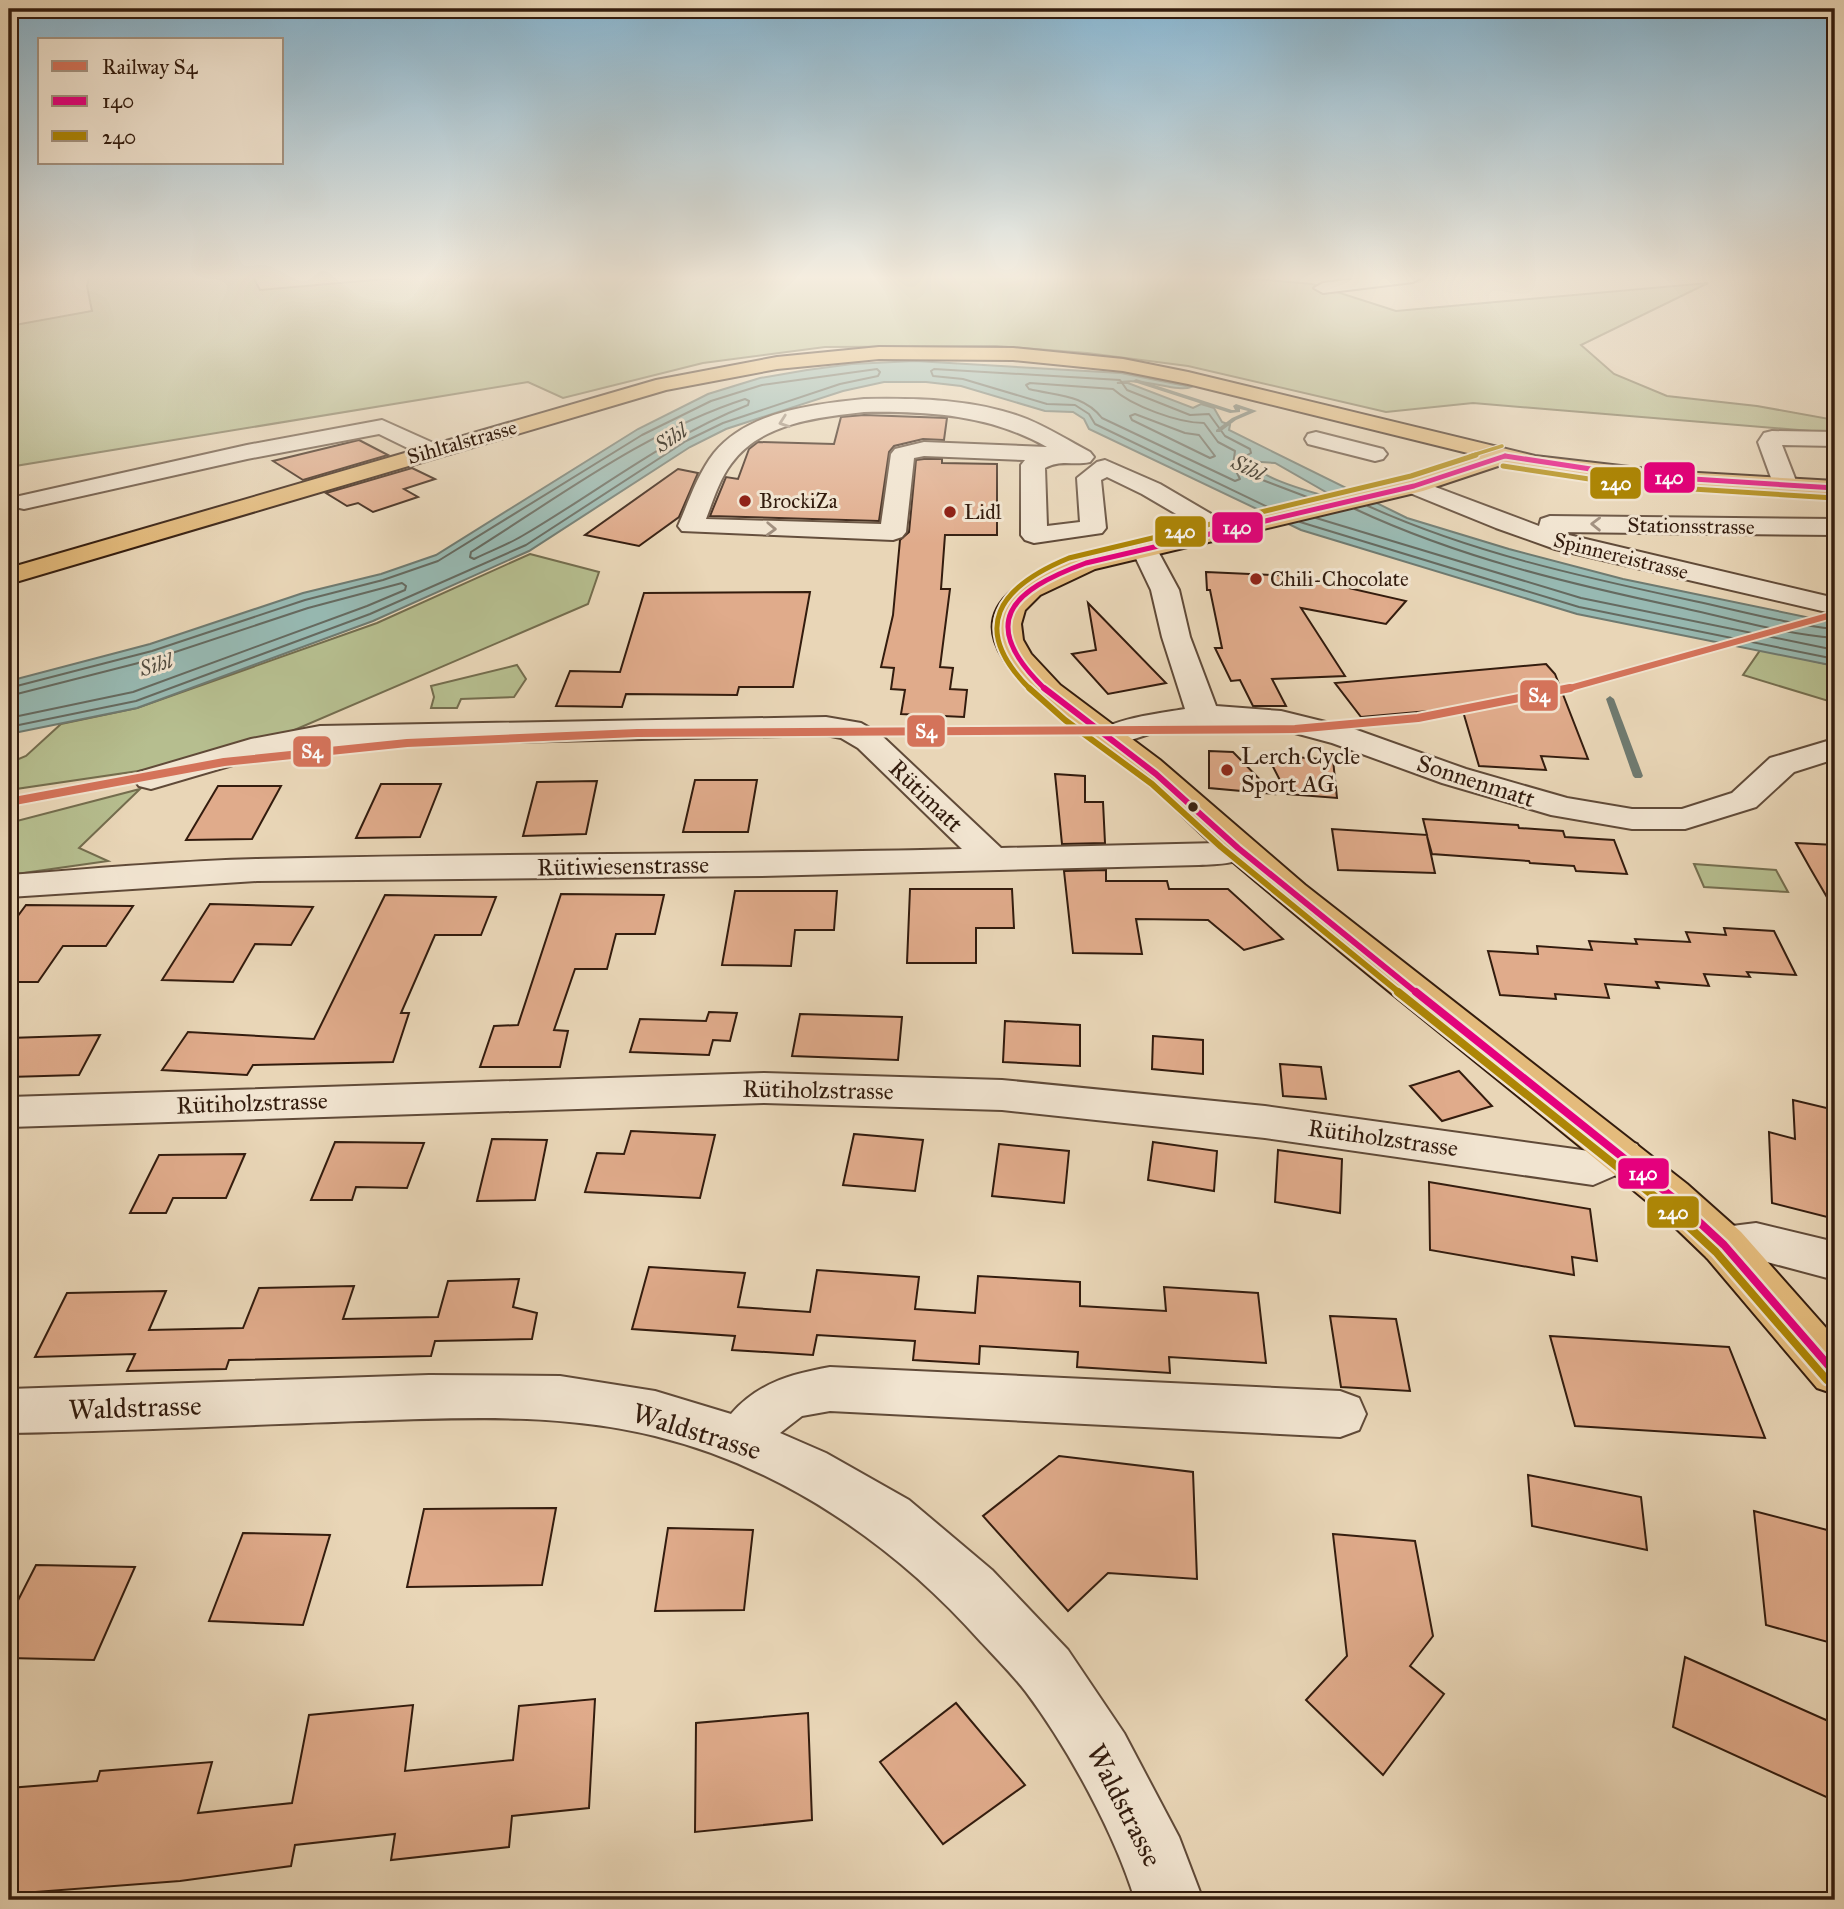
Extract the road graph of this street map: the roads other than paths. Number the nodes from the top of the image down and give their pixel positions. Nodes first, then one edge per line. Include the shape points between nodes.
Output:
1 (763, 366) edge
2 (1116, 366) edge
3 (1316, 439) dead end
4 (1835, 439) edge
5 (432, 451) junction
6 (1054, 454) junction
7 (1375, 454) dead end
8 (1505, 456) junction
9 (1082, 457) junction
10 (1105, 467) junction
11 (1786, 486) junction
12 (1835, 488) edge
13 (1402, 489) junction
14 (23, 502) dead end
15 (1505, 523) junction
16 (1835, 527) edge
17 (1221, 530) junction
18 (1144, 548) junction
19 (9, 576) edge
20 (1835, 606) edge
21 (1203, 715) junction
22 (1107, 738) junction
23 (1834, 749) edge
24 (151, 779) dead end
25 (1237, 848) junction
26 (992, 860) junction
27 (9, 886) edge
28 (9, 1112) edge
29 (1621, 1155) junction
30 (1724, 1245) junction
31 (1835, 1261) edge
32 (1835, 1373) edge
33 (9, 1411) edge
34 (1340, 1414) dead end
35 (741, 1440) junction
36 (1169, 1900) edge

1 - 5 main road, Sihltalstrasse via 648,388
2 - 8 main road, Sihltalstrasse via 1165,373
3 - 7 street
4 - 11 street via 1772,438 1769,442
5 - 14 street via 382,427
5 - 19 main road, Sihltalstrasse
6 - 9 street
9 -> 6 street via 1012,422 948,407 849,405 808,413 742,440 715,469 691,527 893,532 903,454 924,449
6 - 10 street via 1033,465 1034,535 1093,528 1089,478
8 - 11 main road, Sihltalstrasse via 1630,475
8 - 13 main road
9 - 10 street
10 - 17 street
11 - 12 main road, Sihltalstrasse
13 - 15 street, Spinnereistrasse
13 - 17 main road
16 -> 15 street, Stationsstrasse
15 - 20 street, Spinnereistrasse via 1564,543
17 - 18 main road
18 - 21 street via 1165,590
18 - 22 main road via 1086,563 1045,580 1012,604 1008,620 1008,638 1016,657
21 - 22 street, Sonnenmatt via 1146,725
21 - 23 street, Sonnenmatt via 1281,720 1563,808 1632,819 1685,819 1744,800 1782,765
22 - 25 main road via 1149,767
24 - 26 street, Rütimatt via 306,737 826,726 850,730 869,741
25 - 26 street, Rütiwiesenstrasse via 1199,855
25 - 29 main road
26 - 27 street, Rütiwiesenstrasse via 257,870
28 - 29 street, Rütiholzstrasse via 777,1088 1002,1095 1265,1122 1593,1168
29 - 30 main road
30 - 31 street via 1756,1241
30 - 32 main road
33 - 35 street, Waldstrasse via 429,1397 560,1398 655,1413
34 - 35 street via 830,1389 794,1395 766,1410
35 - 36 street, Waldstrasse via 807,1470 889,1518 981,1600 1047,1671 1102,1755 1156,1860

